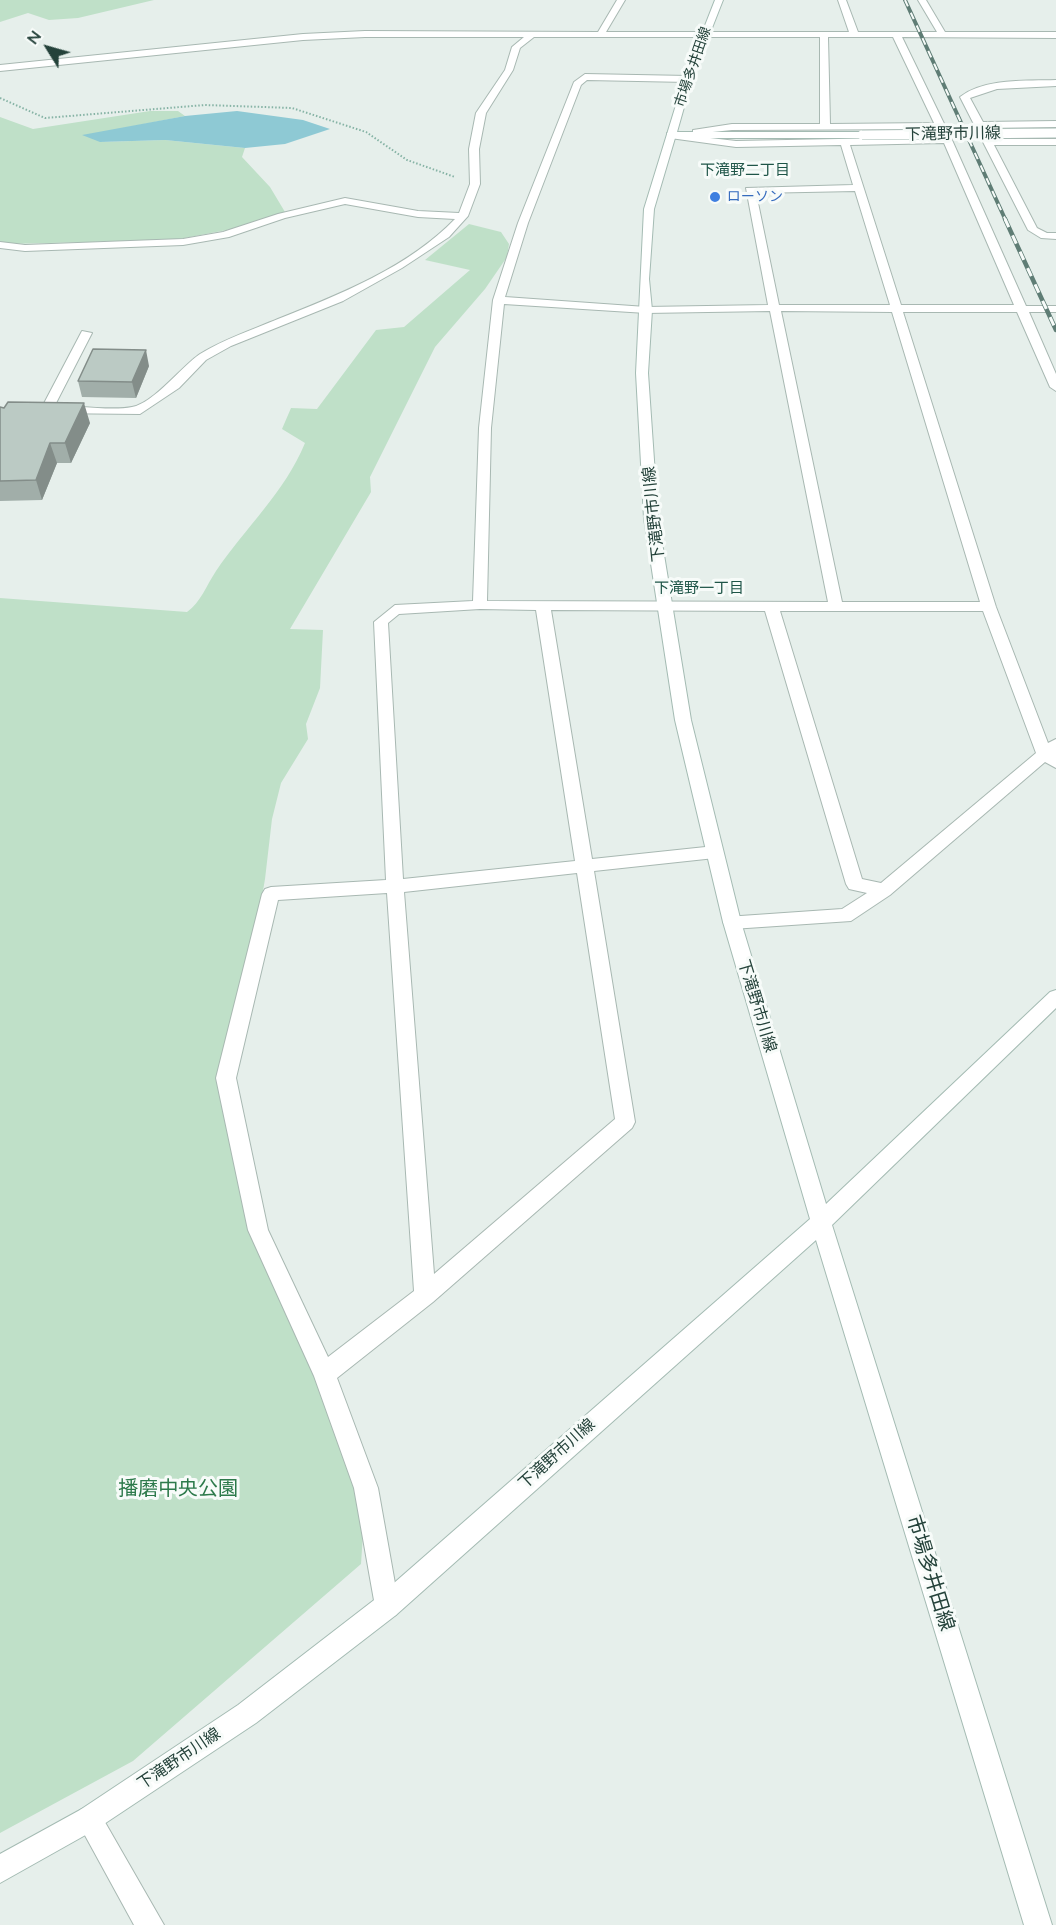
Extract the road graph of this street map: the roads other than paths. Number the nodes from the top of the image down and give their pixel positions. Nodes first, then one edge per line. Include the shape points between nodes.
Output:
1 (621, 0) edge
2 (719, 0) edge
3 (842, 0) edge
4 (922, 0) edge
5 (601, 34) junction
6 (854, 34) junction
7 (896, 34) junction
8 (942, 34) junction
9 (703, 35) junction
10 (824, 35) junction
11 (1056, 35) edge
12 (531, 36) junction
13 (0, 68) edge
14 (688, 79) junction
15 (1056, 83) edge
16 (1056, 124) edge
17 (980, 125) junction
18 (825, 126) junction
19 (939, 126) junction
20 (1056, 132) edge
21 (670, 135) junction
22 (946, 140) junction
23 (989, 142) junction
24 (1056, 142) edge
25 (845, 143) junction
26 (857, 188) junction
27 (463, 216) junction
28 (1056, 236) edge
29 (0, 245) edge
30 (499, 300) junction
31 (773, 308) junction
32 (1021, 308) junction
33 (897, 309) junction
34 (1056, 309) edge
35 (646, 310) junction
36 (86, 333) dead end
37 (1056, 387) edge
38 (480, 605) junction
39 (836, 605) junction
40 (543, 606) junction
41 (771, 606) junction
42 (989, 607) junction
43 (666, 608) junction
44 (1052, 753) edge
45 (715, 852) junction
46 (584, 866) junction
47 (394, 886) junction
48 (884, 890) junction
49 (732, 922) junction
50 (1056, 997) edge
51 (820, 1222) junction
52 (424, 1295) junction
53 (324, 1374) junction
54 (387, 1606) junction
55 (89, 1819) junction
56 (0, 1869) edge
57 (150, 1925) edge
58 (1038, 1925) edge

1 - 5 street
2 - 9 street, 市場多井田線
3 - 6 street
4 - 8 street
5 - 9 street
5 - 12 street
6 - 7 street
6 - 10 street
7 - 8 street
7 - 19 street
8 - 11 street
9 - 10 street
9 - 14 street, 市場多井田線
10 - 18 street
12 - 13 street via 411,33 303,37
12 - 27 street via 516,47 510,70 481,113 474,149 475,184
14 - 21 street, 市場多井田線
14 - 30 street via 585,77 577,84 523,223
15 - 17 street via 965,96
16 - 17 street
17 - 23 street
18 - 19 street
18 - 21 street via 732,128
19 - 22 street
20 - 21 street, 下滝野市川線, bridge
21 - 25 street via 736,144
21 - 35 street, 下滝野市川線 via 649,209
22 - 25 street
22 - 32 street
23 - 24 street
23 - 28 street via 1033,230
25 - 26 street
26 - 31 street via 750,190
26 - 33 street
27 - 29 street via 418,214 345,201 225,235 183,242 25,249
27 - 36 street via 445,235 339,299 202,358 175,385 136,411 48,409
30 - 35 street
30 - 38 street via 485,428
31 - 33 street
31 - 35 street
31 - 39 street
32 - 33 street
32 - 34 street
32 - 37 street
33 - 42 street
35 - 43 street, 下滝野市川線 via 642,373 651,518
38 - 40 street
38 - 47 street via 396,610 381,622
39 - 41 street
39 - 42 street
40 - 43 street
40 - 46 street
41 - 43 street
41 - 48 street via 855,884
42 - 44 street
43 - 45 street, 下滝野市川線 via 683,720
44 - 48 street
45 - 46 street
45 - 49 street, 下滝野市川線
46 - 47 street
46 - 52 street via 624,1122
47 - 52 street
47 - 53 street via 271,894 226,1078 258,1230
48 - 49 street via 845,916
49 - 51 street, 下滝野市川線
50 - 51 street
51 - 54 street, 下滝野市川線
51 - 58 street, 市場多井田線
52 - 53 street
53 - 54 street via 366,1488
54 - 55 street, 下滝野市川線 via 247,1714
55 - 56 street, 下滝野市川線
55 - 57 street

